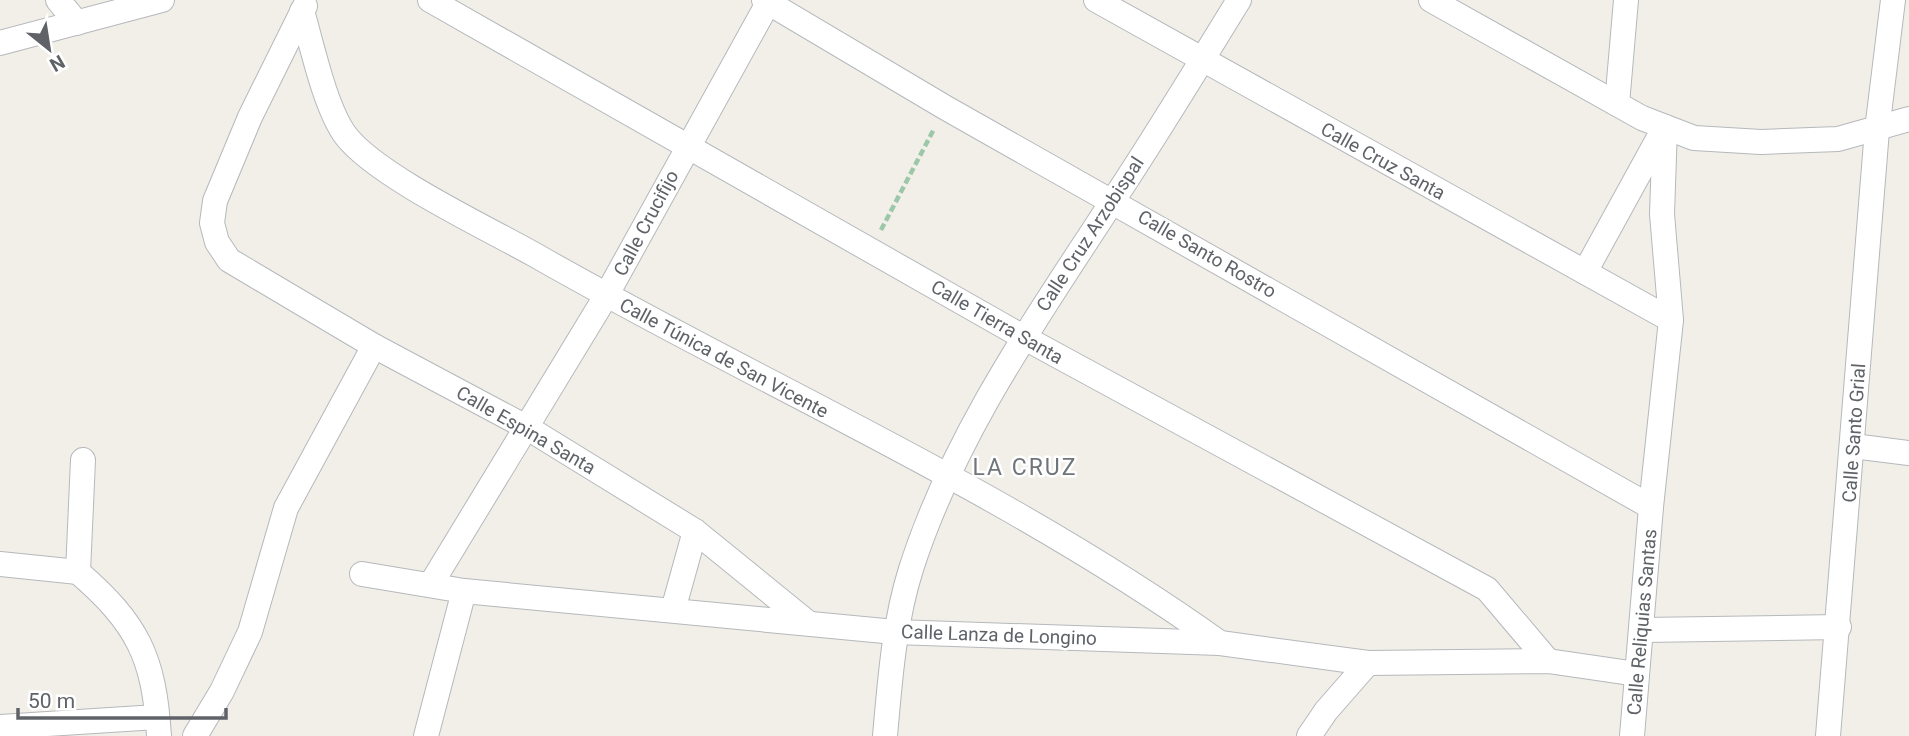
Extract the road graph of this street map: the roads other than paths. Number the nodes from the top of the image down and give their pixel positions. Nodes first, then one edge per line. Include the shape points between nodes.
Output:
1 (58, 0) edge
2 (162, 0) edge
3 (430, 0) edge
4 (1096, 0) edge
5 (1239, 0) edge
6 (1431, 0) edge
7 (1626, 0) edge
8 (1893, 0) edge
9 (766, 1) edge
10 (305, 6) edge
11 (77, 23) junction
12 (0, 43) edge
13 (1202, 61) junction
14 (1617, 104) junction
15 (1909, 119) edge
16 (1665, 127) junction
17 (1877, 130) junction
18 (687, 146) junction
19 (1114, 201) junction
20 (1584, 272) junction
21 (606, 296) junction
22 (1671, 320) junction
23 (1023, 337) junction
24 (374, 346) junction
25 (526, 427) junction
26 (1853, 446) junction
27 (1909, 453) edge
28 (83, 460) dead end
29 (947, 475) junction
30 (1651, 507) junction
31 (695, 531) junction
32 (0, 564) edge
33 (78, 572) junction
34 (362, 575) dead end
35 (431, 584) junction
36 (464, 591) junction
37 (673, 610) junction
38 (807, 622) junction
39 (1839, 626) junction
40 (1643, 631) junction
41 (895, 632) junction
42 (1220, 643) junction
43 (1548, 661) junction
44 (1368, 663) junction
45 (1637, 674) junction
46 (0, 727) edge
47 (158, 727) edge
48 (195, 736) edge
49 (426, 736) edge
50 (885, 736) edge
51 (1309, 736) edge
52 (1632, 736) edge
53 (1828, 736) edge

1 - 11 street
2 - 11 street
3 - 18 street, Calle Tierra Santa
4 - 13 street, Calle Cruz Santa
5 - 13 street, Calle Cruz Arzobispal
6 - 14 street
7 - 14 street
8 - 17 street, Calle Santo Grial
9 - 18 street, Calle Crucifijo
9 - 19 street, Calle Santo Rostro
10 - 21 street, Calle Túnica de San Vicente via 317,64 345,135 405,182
10 - 24 street, Calle Espina Santa via 250,117 215,201 212,223 229,260
11 - 12 street
13 - 19 street, Calle Cruz Arzobispal
13 - 20 street, Calle Cruz Santa
14 - 16 street
15 - 17 street
16 - 17 street via 1694,138 1761,142 1838,139
16 - 20 street
16 - 22 street, Calle Reliquias Santas via 1662,214
17 - 26 street, Calle Santo Grial
18 - 21 street, Calle Crucifijo
18 - 23 street, Calle Tierra Santa
19 - 23 street, Calle Cruz Arzobispal
19 - 30 street, Calle Santo Rostro
20 - 22 street, Calle Cruz Santa
21 - 25 street, Calle Crucifijo
21 - 29 street, Calle Túnica de San Vicente
22 - 30 street, Calle Reliquias Santas
23 - 29 street, Calle Cruz Arzobispal
23 - 43 street, Calle Tierra Santa via 1487,589
24 - 25 street, Calle Espina Santa
24 - 48 street via 286,508 250,632
25 - 31 street, Calle Espina Santa
25 - 35 street, Calle Crucifijo
26 - 27 street
26 - 39 street, Calle Santo Grial
28 - 33 street
29 - 41 street, Calle Cruz Arzobispal via 911,569
29 - 42 street, Calle Túnica de San Vicente via 1152,594
30 - 40 street, Calle Reliquias Santas
31 - 37 street
31 - 38 street, Calle Espina Santa
32 - 33 street
33 - 47 street via 120,612 138,640 152,675
34 - 35 street, Calle Lanza de Longino
35 - 36 street, Calle Lanza de Longino
36 - 37 street, Calle Lanza de Longino
36 - 49 street
37 - 38 street, Calle Lanza de Longino
38 - 41 street, Calle Lanza de Longino
39 - 40 street
39 - 53 street, Calle Santo Grial
40 - 45 street, Calle Reliquias Santas
41 - 42 street, Calle Lanza de Longino
41 - 50 street, Calle Cruz Arzobispal
42 - 44 street, Calle Lanza de Longino
43 - 44 street, Calle Lanza de Longino
43 - 45 street, Calle Lanza de Longino
44 - 51 street
45 - 52 street, Calle Reliquias Santas
46 - 47 street

